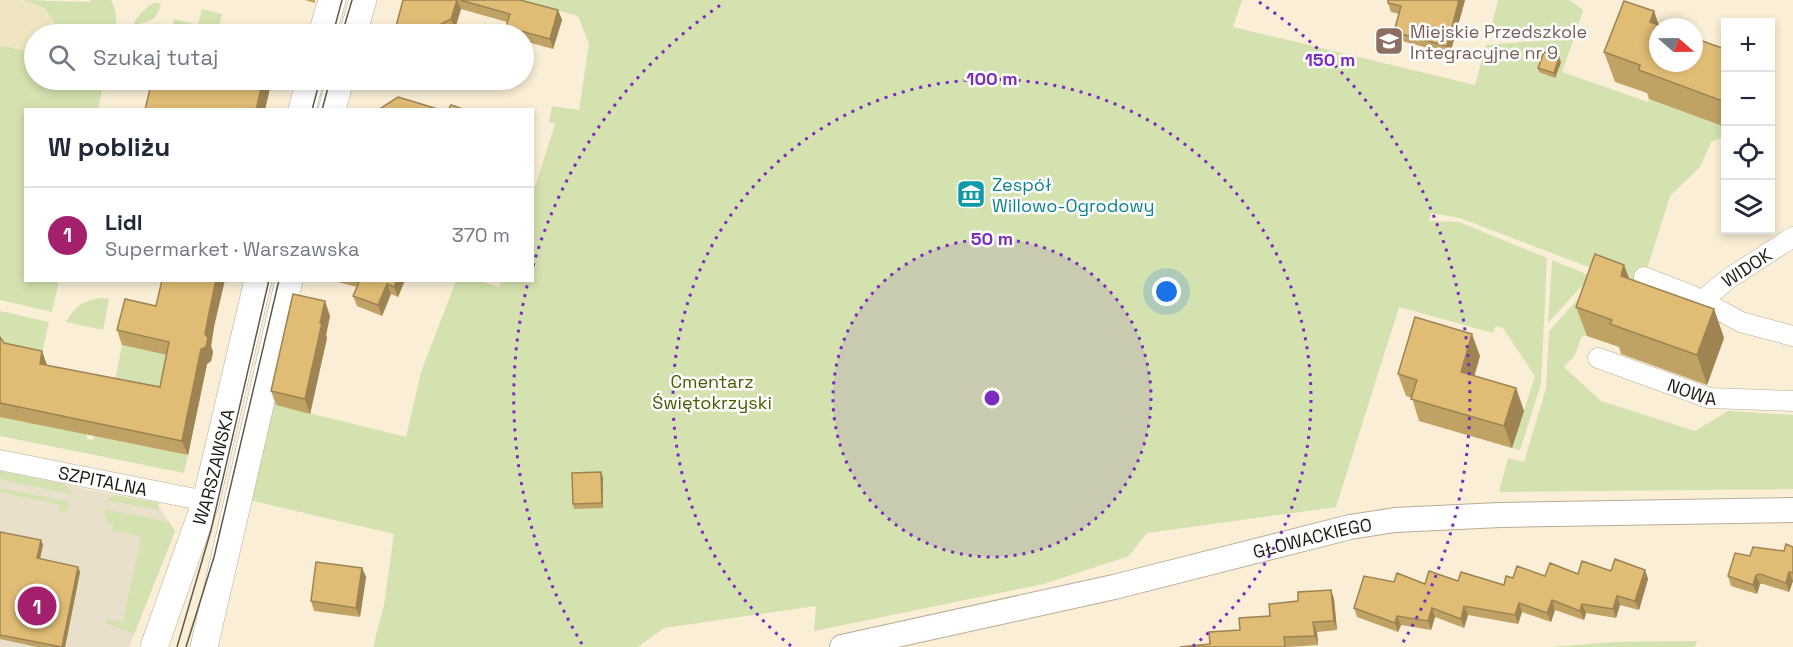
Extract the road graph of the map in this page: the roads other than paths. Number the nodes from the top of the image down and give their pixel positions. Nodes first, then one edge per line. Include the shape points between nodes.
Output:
1 (332, 0) edge
2 (363, 0) edge
3 (325, 24) edge
4 (356, 24) edge
5 (307, 90) edge
6 (337, 90) edge
7 (303, 108) edge
8 (333, 108) edge
9 (1793, 237) edge
10 (1644, 277) dead end
11 (258, 282) edge
12 (289, 282) edge
13 (1702, 301) junction
14 (1793, 336) edge
15 (1598, 358) dead end
16 (1793, 401) edge
17 (0, 460) edge
18 (206, 501) junction
19 (1793, 510) edge
20 (160, 645) edge
21 (204, 647) edge
22 (842, 647) edge

1 - 3 main road
2 - 4 main road
5 - 7 main road
6 - 8 main road
9 - 13 street, WIDOK via 1728,279
10 - 13 street
11 - 18 main road, WARSZAWSKA
12 - 21 main road, WARSZAWSKA
13 - 14 street via 1741,322
15 - 16 street, NOWA via 1709,398
17 - 18 street, SZPITALNA
18 - 20 main road, WARSZAWSKA
19 - 22 street, GŁOWACKIEGO via 1395,520 1350,527 1114,587

